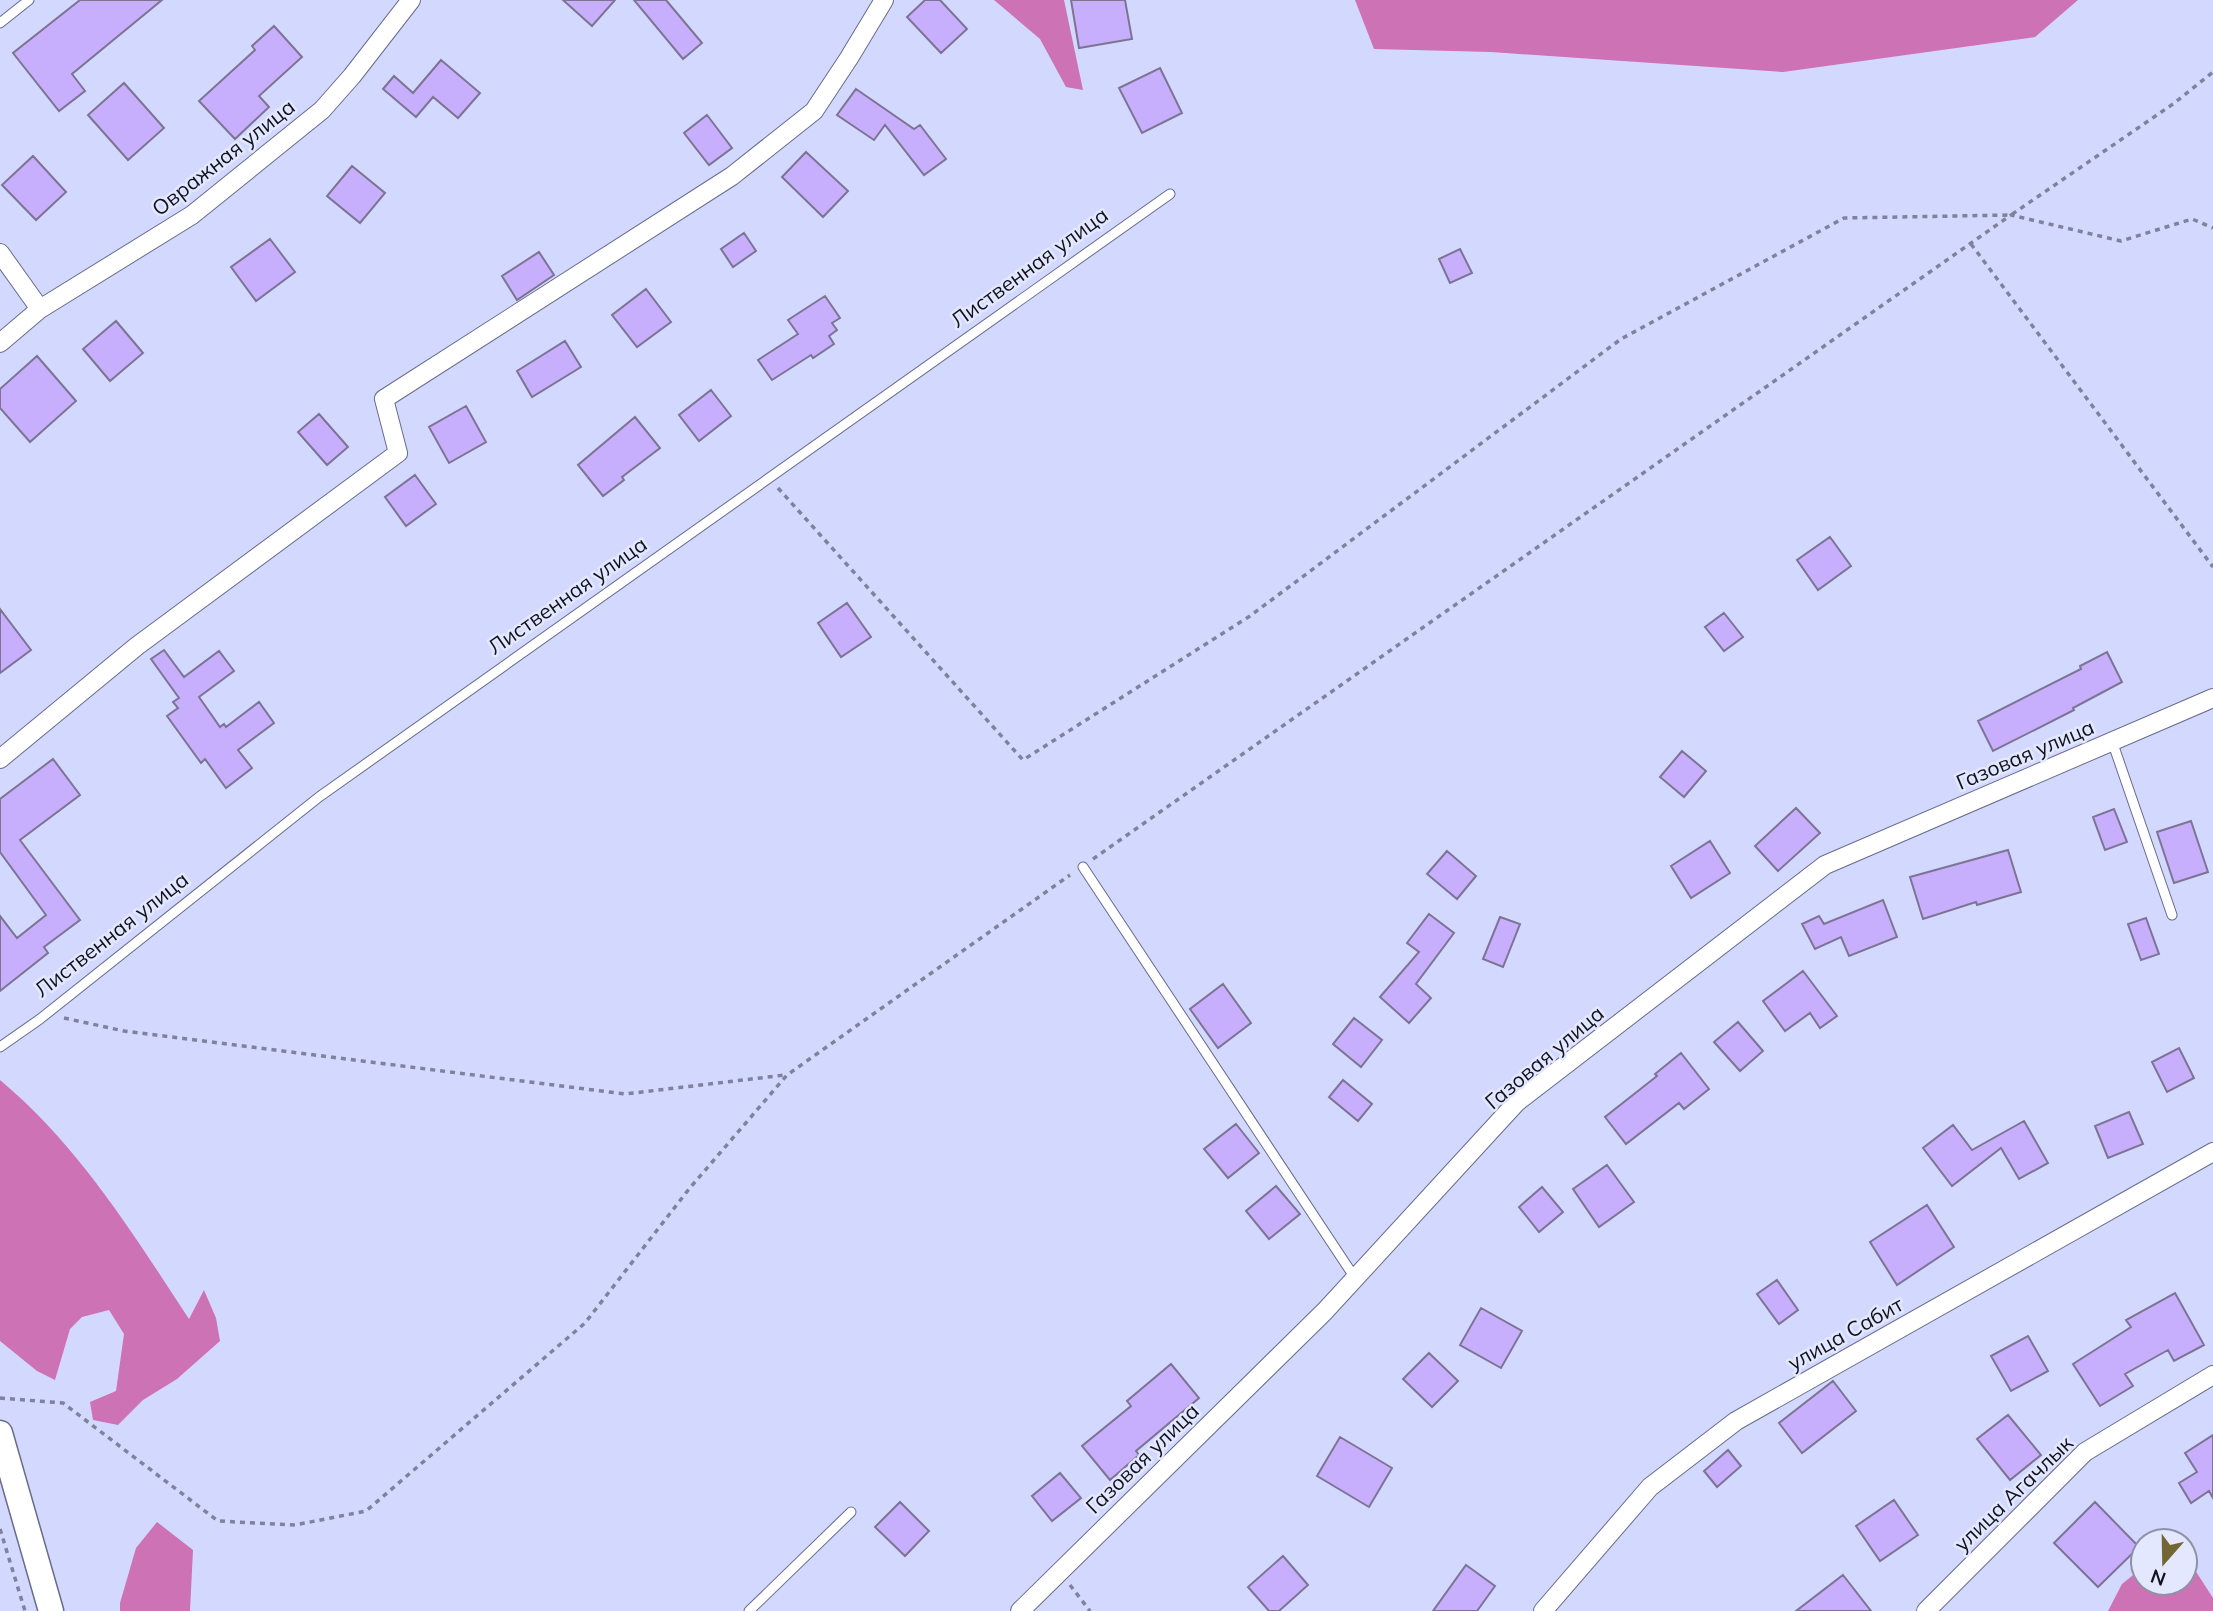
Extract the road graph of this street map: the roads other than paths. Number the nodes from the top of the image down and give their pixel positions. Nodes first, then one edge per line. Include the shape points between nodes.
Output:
1 (29, 0) edge
2 (411, 0) edge
3 (884, 0) edge
4 (0, 23) edge
5 (1170, 194) dead end
6 (0, 253) edge
7 (40, 309) junction
8 (0, 343) edge
9 (2213, 698) edge
10 (2112, 741) junction
11 (0, 759) edge
12 (1083, 866) road end
13 (2172, 915) dead end
14 (0, 1047) edge
15 (2213, 1152) edge
16 (1355, 1279) junction
17 (2213, 1375) edge
18 (0, 1433) edge
19 (851, 1512) dead end
20 (51, 1611) edge
21 (749, 1611) edge
22 (1020, 1611) edge
23 (1544, 1611) edge
24 (1926, 1611) edge

1 - 4 lane
2 - 7 street, Овражная улица via 322,110 192,215
3 - 11 street via 814,111 732,176 384,399 398,453 137,646
5 - 14 lane, Лиственная улица via 319,797
6 - 7 street
7 - 8 street, Овражная улица
9 - 10 street, Газовая улица
10 - 13 lane
10 - 16 street, Газовая улица via 1825,865 1517,1102
12 - 16 lane
15 - 23 street, улица Сабит via 1736,1421 1650,1487
16 - 22 street, Газовая улица
17 - 24 street, улица Агачлык via 2085,1452
18 - 20 street
19 - 21 lane

